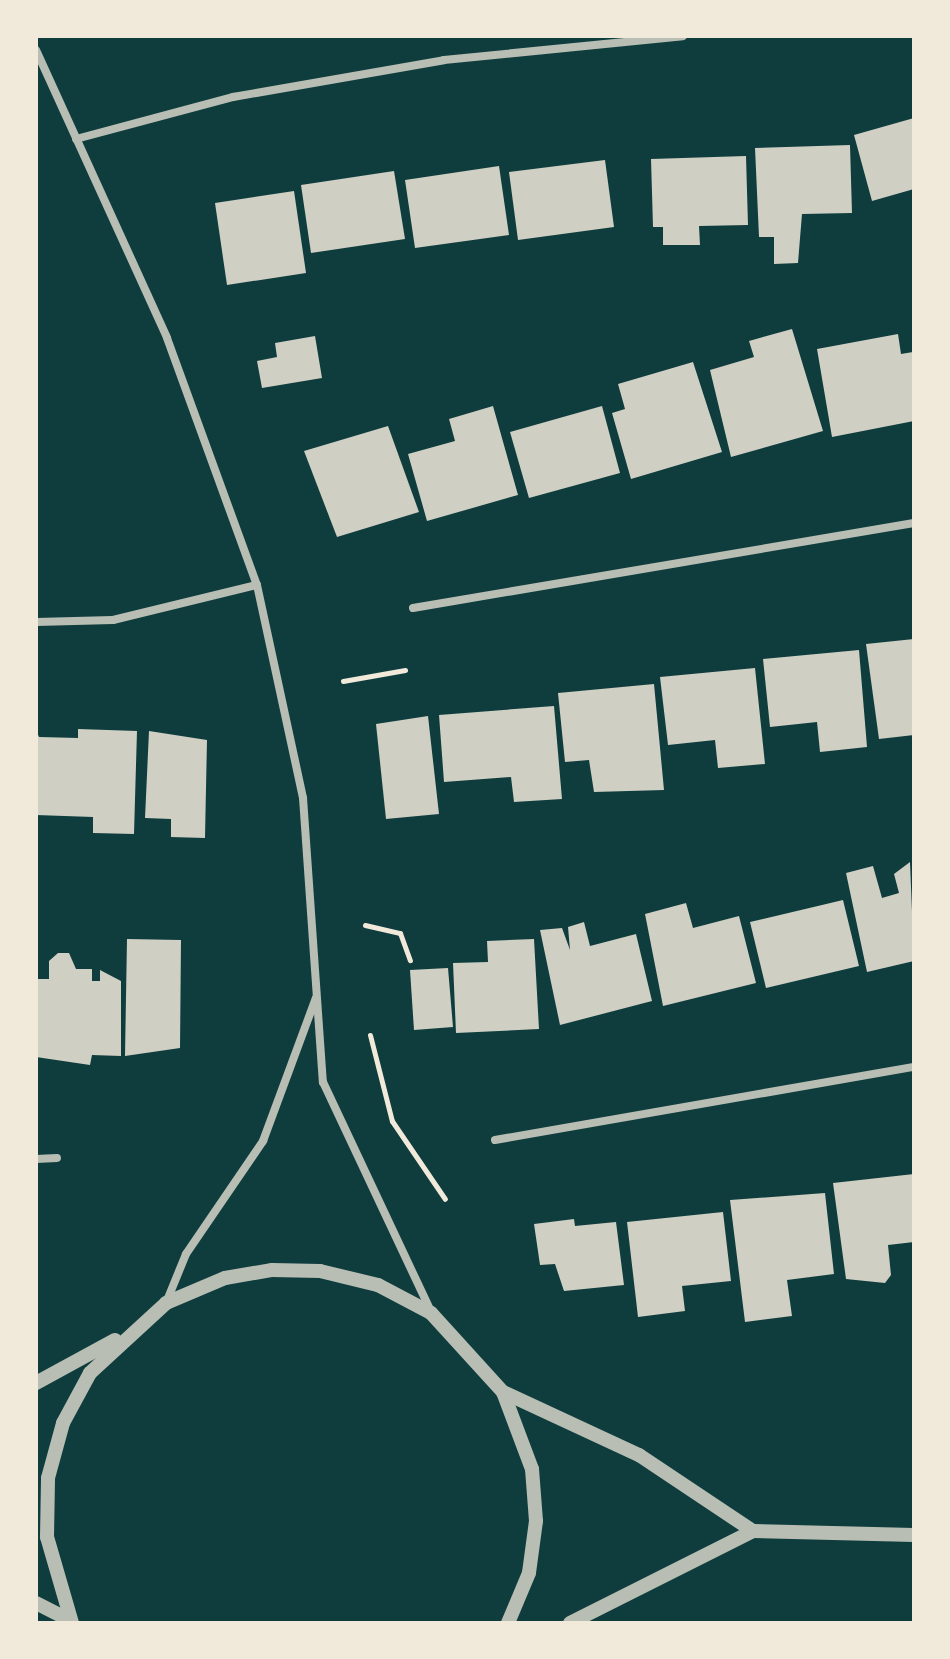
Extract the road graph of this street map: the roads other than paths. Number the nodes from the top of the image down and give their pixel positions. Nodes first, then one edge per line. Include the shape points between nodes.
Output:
1 (683, 36) edge
2 (36, 50) edge
3 (76, 139) junction
4 (914, 523) edge
5 (257, 585) junction
6 (413, 608) dead end
7 (36, 622) edge
8 (317, 994) junction
9 (914, 1067) edge
10 (495, 1140) dead end
11 (57, 1158) dead end
12 (36, 1159) edge
13 (166, 1303) junction
14 (431, 1313) junction
15 (122, 1336) junction
16 (36, 1383) edge
17 (503, 1392) junction
18 (753, 1531) junction
19 (914, 1535) edge
20 (36, 1603) edge
21 (71, 1621) edge
22 (508, 1623) edge
23 (570, 1623) edge

1 - 3 street via 444,60 233,97
2 - 3 street
3 - 5 street via 167,338
4 - 6 street
5 - 7 street via 113,620
5 - 8 street via 303,798
8 - 13 street via 263,1141 186,1254
8 - 14 street via 323,1082
9 - 10 street
11 - 12 street
13 - 14 street via 225,1278 320,1271 378,1285
13 - 15 street
14 - 17 street
15 - 16 street
15 - 21 street via 90,1373 63,1423 48,1478 47,1537
17 - 18 street via 639,1455
17 - 22 street via 532,1469 536,1521 529,1573
18 - 19 street
18 - 23 street
20 - 21 street

